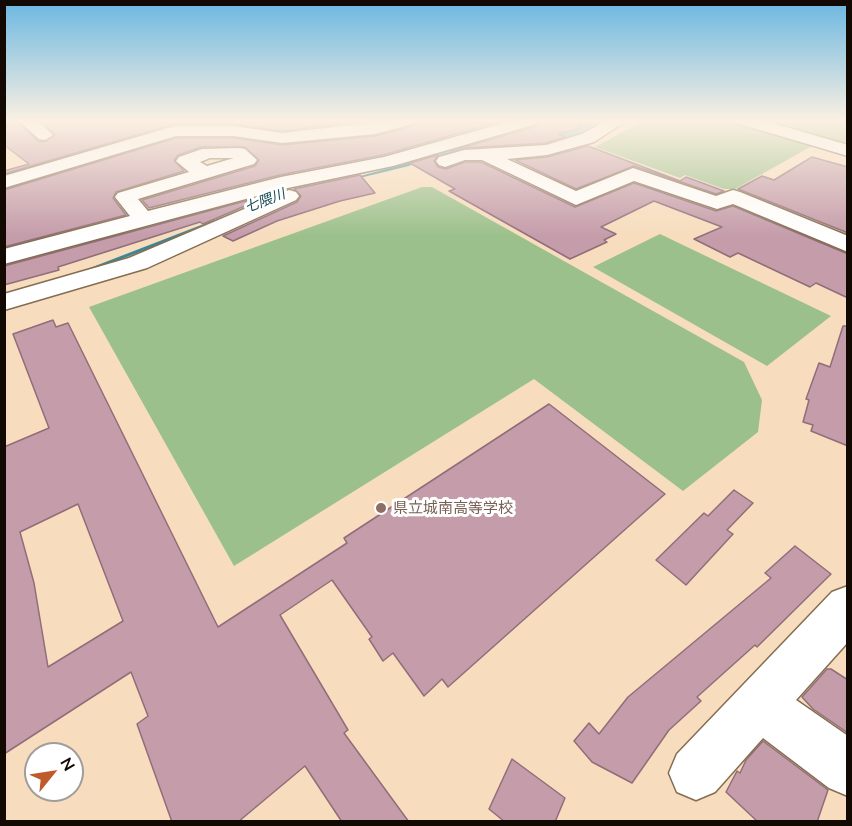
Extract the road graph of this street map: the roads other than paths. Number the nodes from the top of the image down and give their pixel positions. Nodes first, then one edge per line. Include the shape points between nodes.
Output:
1 (77, 160) edge
2 (418, 160) edge
3 (440, 160) edge
4 (494, 160) edge
5 (394, 168) junction
6 (204, 173) dead end
7 (4, 182) edge
8 (143, 218) junction
9 (848, 245) edge
10 (4, 257) edge
11 (4, 302) edge
12 (848, 608) edge
13 (759, 704) junction
14 (848, 769) edge
15 (696, 772) dead end

1 - 7 street
2 - 5 street
3 - 5 street
4 - 9 street via 576,200 633,174 717,203 733,196
5 - 8 street via 281,183
5 - 11 street via 288,196 138,263
6 - 8 street via 125,197
8 - 10 street
12 - 13 street
13 - 14 street
13 - 15 street

